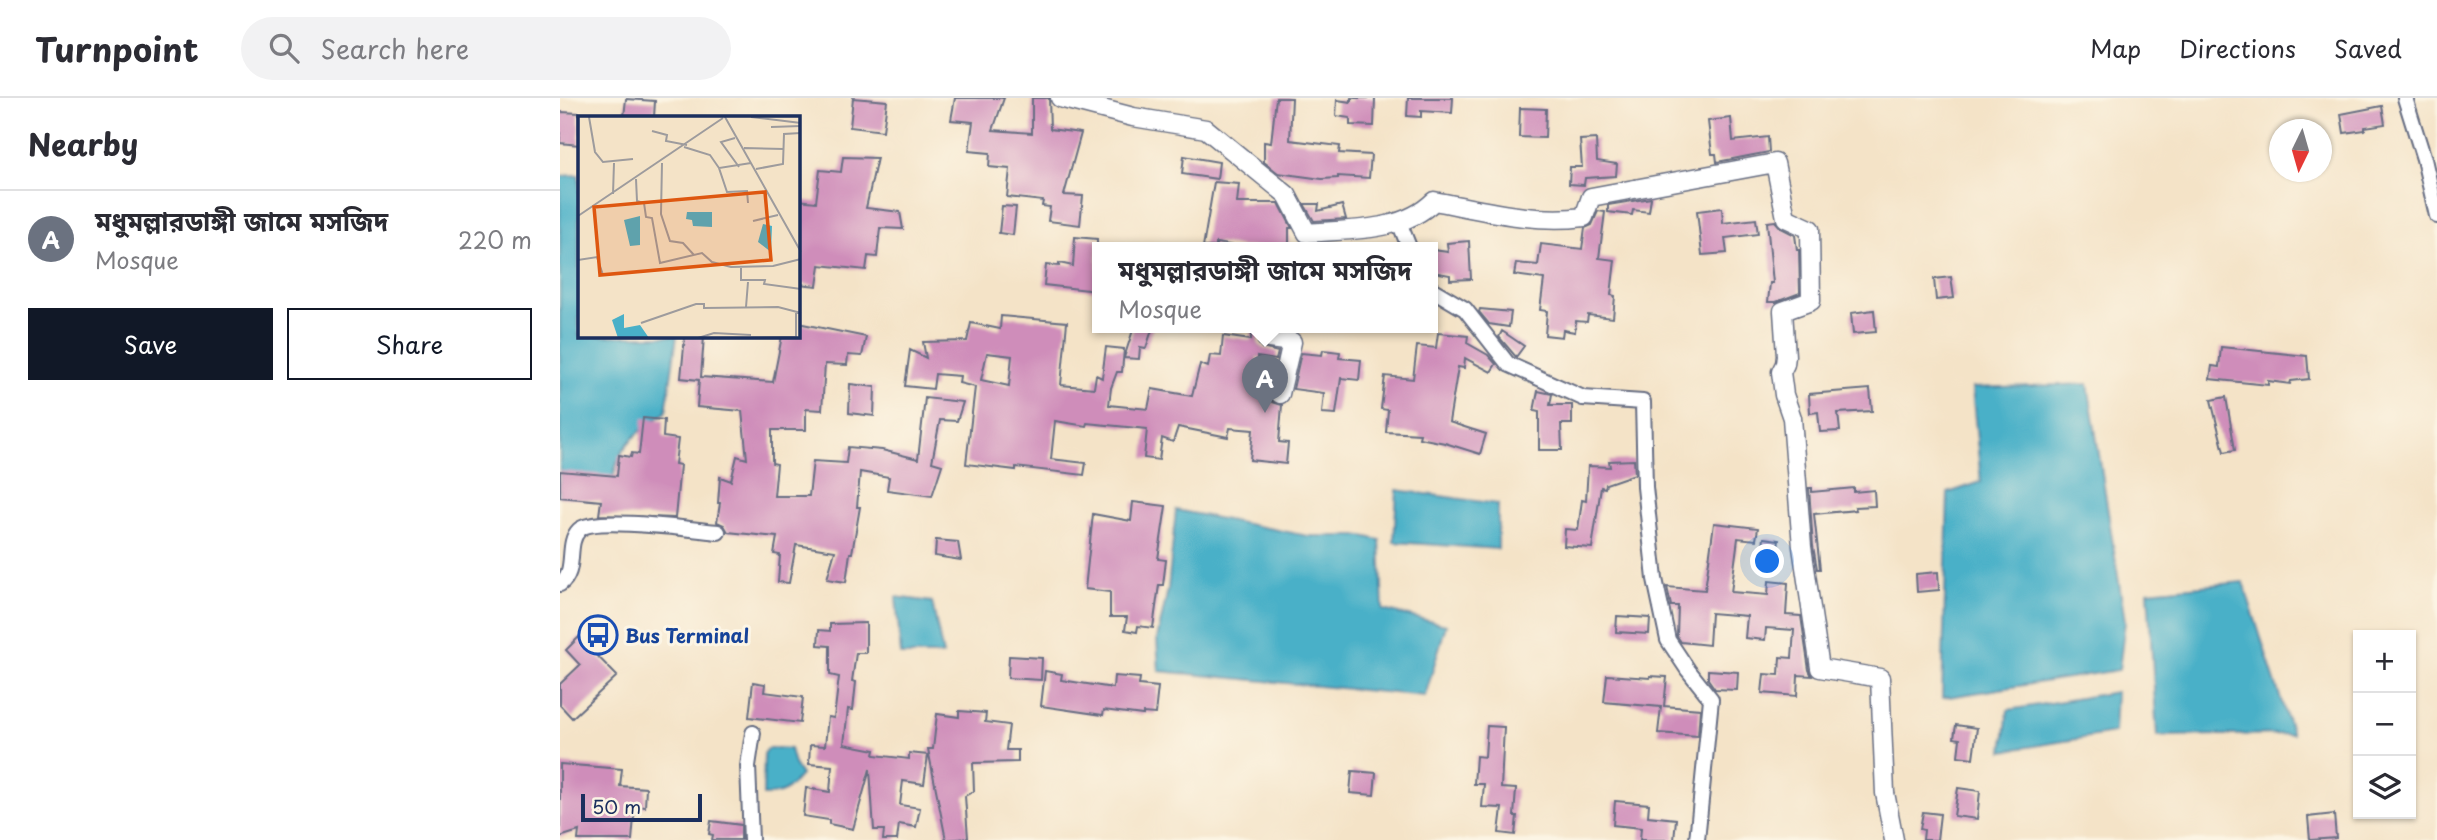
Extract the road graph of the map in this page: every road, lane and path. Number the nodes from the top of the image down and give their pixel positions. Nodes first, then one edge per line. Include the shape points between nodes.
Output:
1 (1060, 98) edge
2 (2405, 98) edge
3 (2437, 216) edge
4 (1399, 222) junction
5 (1304, 240) edge
6 (1407, 242) edge
7 (1438, 293) edge
8 (1270, 333) edge
9 (1280, 394) dead end
10 (719, 533) dead end
11 (560, 584) edge
12 (753, 733) dead end
13 (751, 840) edge
14 (1697, 840) edge
15 (1895, 840) edge

1 - 5 street via 1206,129 1287,195
2 - 3 street
4 - 5 street
4 - 6 street
4 - 15 street via 1434,201 1501,214 1584,217 1591,197 1775,163 1786,218 1810,229 1811,301 1783,312 1786,356 1781,372 1792,418 1802,547 1820,668 1880,678 1885,793
7 - 14 street via 1465,309 1508,364 1583,398 1643,402 1645,487 1668,640 1711,699
8 - 9 street via 1269,339 1292,342
10 - 11 street via 616,523 589,525 580,528 576,536 570,573
12 - 13 street via 748,765

